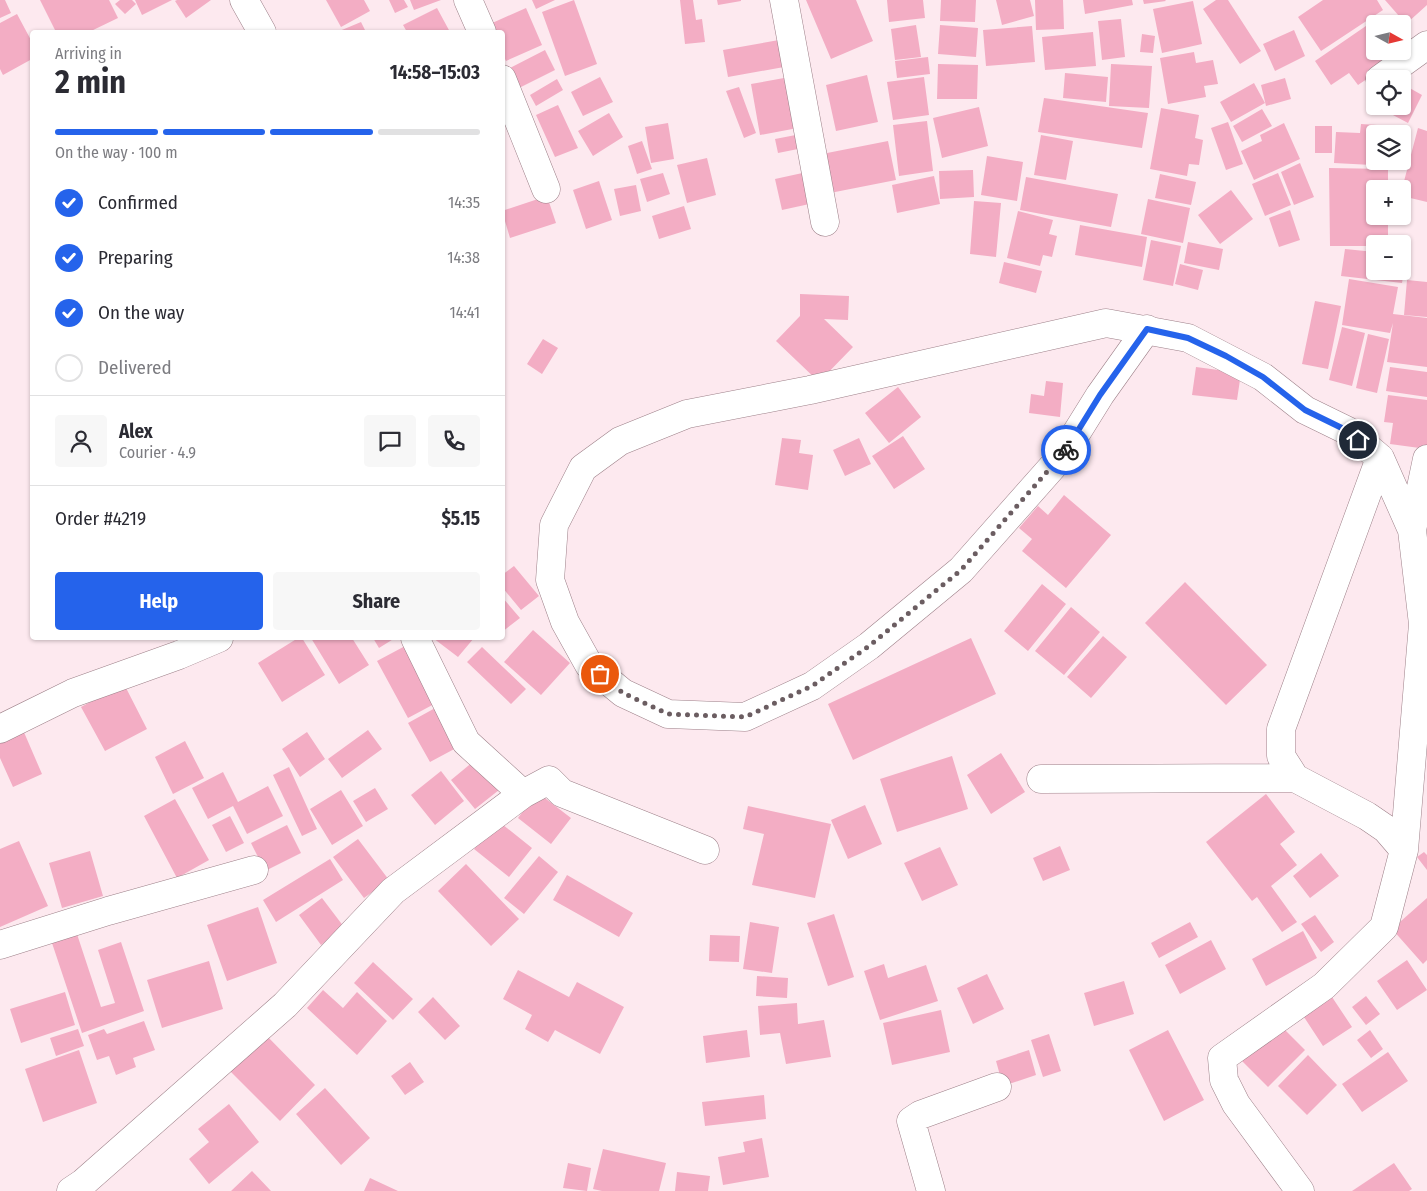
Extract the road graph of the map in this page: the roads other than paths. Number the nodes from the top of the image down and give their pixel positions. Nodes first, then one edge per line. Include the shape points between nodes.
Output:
1 (244, 0) edge
2 (468, 0) edge
3 (784, 0) edge
4 (261, 30) edge
5 (481, 30) edge
6 (1427, 46) edge
7 (1392, 70) edge
8 (505, 86) edge
9 (546, 189) dead end
10 (825, 222) dead end
11 (1147, 329) junction
12 (1380, 458) junction
13 (1427, 459) edge
14 (1412, 530) junction
15 (213, 640) edge
16 (416, 640) edge
17 (0, 729) edge
18 (1295, 778) junction
19 (1041, 779) dead end
20 (523, 794) junction
21 (705, 850) dead end
22 (1404, 850) junction
23 (254, 870) dead end
24 (0, 945) edge
25 (997, 1086) dead end
26 (71, 1191) edge
27 (931, 1191) edge
28 (1300, 1191) edge

1 - 4 street
2 - 5 street
3 - 10 street
6 - 7 street
8 - 9 street
11 - 11 street via 1106,323 810,390 687,414 620,441 583,468 554,525 550,580 565,622 589,664 623,693 668,714 745,717 812,686 869,646 961,570 1062,456
11 - 12 street via 1188,338 1226,356 1263,377 1305,410 1348,431
12 - 14 street
12 - 18 street via 1281,729 1281,756
13 - 14 street
14 - 22 street via 1423,624
15 - 17 street via 73,693
16 - 20 street via 466,742
18 - 19 street
18 - 22 street via 1367,816 1386,829
20 - 21 street via 549,780 562,793
20 - 26 street via 394,890 285,1005
22 - 28 street via 1384,927 1324,986 1222,1058 1224,1080 1236,1104
23 - 24 street
25 - 27 street via 920,1114 911,1121

